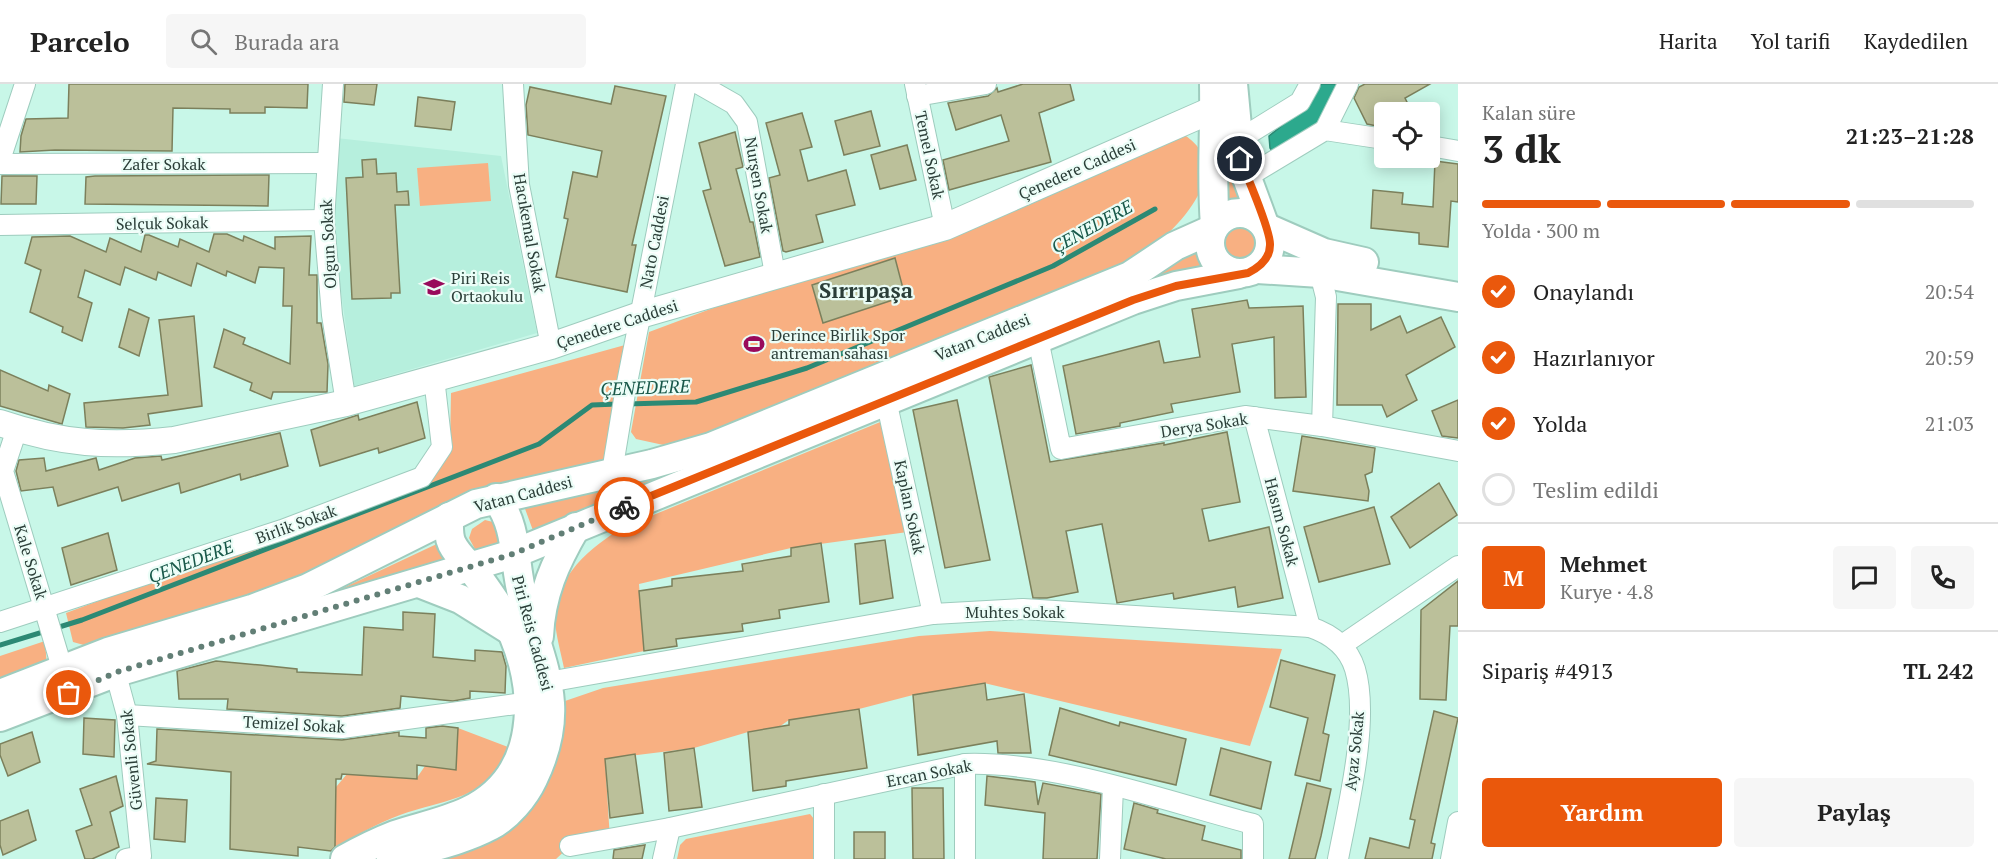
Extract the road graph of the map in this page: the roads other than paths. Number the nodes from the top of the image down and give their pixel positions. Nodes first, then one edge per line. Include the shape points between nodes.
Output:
1 (25, 84) edge
2 (333, 84) edge
3 (513, 84) edge
4 (686, 84) edge
5 (699, 84) edge
6 (986, 84) edge
7 (1310, 84) edge
8 (1348, 84) edge
9 (916, 90) edge
10 (1224, 96) edge
11 (1325, 130) junction
12 (1374, 137) edge
13 (1237, 141) junction
14 (1440, 148) edge
15 (1458, 151) edge
16 (0, 162) edge
17 (327, 163) junction
18 (1247, 177) junction
19 (324, 220) junction
20 (0, 225) edge
21 (1265, 226) junction
22 (945, 227) junction
23 (1214, 227) junction
24 (1248, 272) junction
25 (1320, 273) junction
26 (776, 274) junction
27 (1458, 278) edge
28 (1458, 297) edge
29 (640, 315) junction
30 (1038, 339) junction
31 (551, 346) junction
32 (434, 378) junction
33 (886, 400) junction
34 (346, 403) junction
35 (1254, 417) junction
36 (8, 426) edge
37 (1322, 426) junction
38 (1458, 451) edge
39 (1, 472) edge
40 (612, 472) junction
41 (496, 498) junction
42 (449, 517) junction
43 (576, 526) junction
44 (513, 554) junction
45 (1458, 566) edge
46 (471, 567) junction
47 (419, 583) junction
48 (47, 614) junction
49 (933, 614) junction
50 (0, 622) edge
51 (1310, 627) junction
52 (511, 631) junction
53 (1342, 645) junction
54 (539, 647) junction
55 (112, 662) junction
56 (63, 672) junction
57 (539, 692) junction
58 (0, 694) edge
59 (128, 715) junction
60 (0, 717) edge
61 (965, 764) junction
62 (1113, 787) junction
63 (824, 794) junction
64 (1458, 822) edge
65 (670, 828) junction
66 (570, 847) edge
67 (126, 859) edge
68 (345, 859) edge
69 (391, 859) edge
70 (663, 859) edge
71 (824, 859) edge
72 (965, 859) edge
73 (1110, 859) edge
74 (1253, 859) edge
75 (1338, 859) edge
76 (1451, 859) edge

1 - 16 street
2 - 17 street, Olgun Sokak
3 - 31 street, Hacıkemal Sokak via 519,185
4 - 29 street, Nato Caddesi
5 - 26 street, Nurşen Sokak via 734,104 747,122
6 - 9 street
7 - 13 street via 1300,102
8 - 11 street
9 - 22 street, Temel Sokak
10 - 13 main road
10 - 22 street, Çenedere Caddesi
10 - 23 main road via 1212,186
11 - 12 street
11 - 18 street
13 - 18 main road
14 - 15 street
16 - 17 street, Zafer Sokak
17 - 19 street, Olgun Sokak
18 - 21 main road
19 - 20 street, Selçuk Sokak
19 - 34 street, Olgun Sokak via 332,315
21 - 23 main road, Vatan Caddesi via 1257,218 1239,213 1222,218
21 - 24 main road via 1270,246 1264,263
21 - 27 main road, Vatan Caddesi via 1337,257
22 - 26 street, Çenedere Caddesi
23 - 24 main road, Vatan Caddesi via 1209,239 1213,259 1220,267
23 - 40 main road, Vatan Caddesi via 1175,246 1130,276 859,387 711,447
24 - 25 main road, Vatan Caddesi
24 - 30 main road, Vatan Caddesi via 1158,291
25 - 28 main road, Vatan Caddesi
25 - 37 street via 1326,297
26 - 29 street, Çenedere Caddesi
29 - 31 street, Çenedere Caddesi
29 - 40 street, Nato Caddesi
30 - 33 main road, Vatan Caddesi
30 - 35 street, Derya Sokak via 1061,449
31 - 32 street, Çenedere Caddesi
32 - 34 street, Çenedere Caddesi
32 - 48 street, Birlik Sokak via 442,447 422,477
33 - 43 main road, Vatan Caddesi
33 - 49 street, Kaplan Sokak
34 - 36 street, Çenedere Caddesi via 145,443 88,444
35 - 37 street, Derya Sokak
35 - 51 street, Hasım Sokak
36 - 39 street, Kale Sokak
37 - 38 street, Derya Sokak
39 - 48 street, Kale Sokak
40 - 41 main road, Vatan Caddesi
41 - 42 main road, Vatan Caddesi
41 - 44 main road, Piri Reis Caddesi via 511,521
42 - 46 main road, Piri Reis Caddesi via 451,543
42 - 55 main road, Vatan Caddesi via 308,588
43 - 44 main road, Vatan Caddesi
43 - 54 main road via 547,583 540,609
44 - 46 main road, Vatan Caddesi
44 - 54 main road, Piri Reis Caddesi
45 - 53 street
46 - 47 main road, Vatan Caddesi
46 - 52 main road, Piri Reis Caddesi
47 - 52 main road via 460,599
47 - 55 main road, Vatan Caddesi
48 - 50 street, Birlik Sokak
48 - 56 street, Kale Sokak
49 - 51 street, Muhtes Sokak via 1023,609
49 - 57 street, Muhtes Sokak
51 - 53 street, Muhtes Sokak
52 - 57 main road, Piri Reis Caddesi
53 - 75 street, Ayaz Sokak via 1355,668 1359,713 1352,787
54 - 57 main road, Piri Reis Caddesi
55 - 56 main road, Vatan Caddesi
55 - 59 street, Güvenli Sokak
56 - 58 main road, Vatan Caddesi
56 - 60 main road, Vatan Caddesi
57 - 59 street, Temizel Sokak via 342,728
57 - 68 main road, Piri Reis Caddesi via 515,765 484,802 383,840
57 - 69 main road, Piri Reis Caddesi via 551,725 528,790 492,825 448,843
59 - 67 street, Güvenli Sokak via 141,856
61 - 62 street, Ercan Sokak via 1043,770
61 - 63 street, Ercan Sokak
61 - 72 street
62 - 73 street
62 - 74 street, Ercan Sokak via 1253,824
63 - 65 street, Ercan Sokak
63 - 71 street
64 - 76 street
65 - 66 street, Ercan Sokak
65 - 70 street

